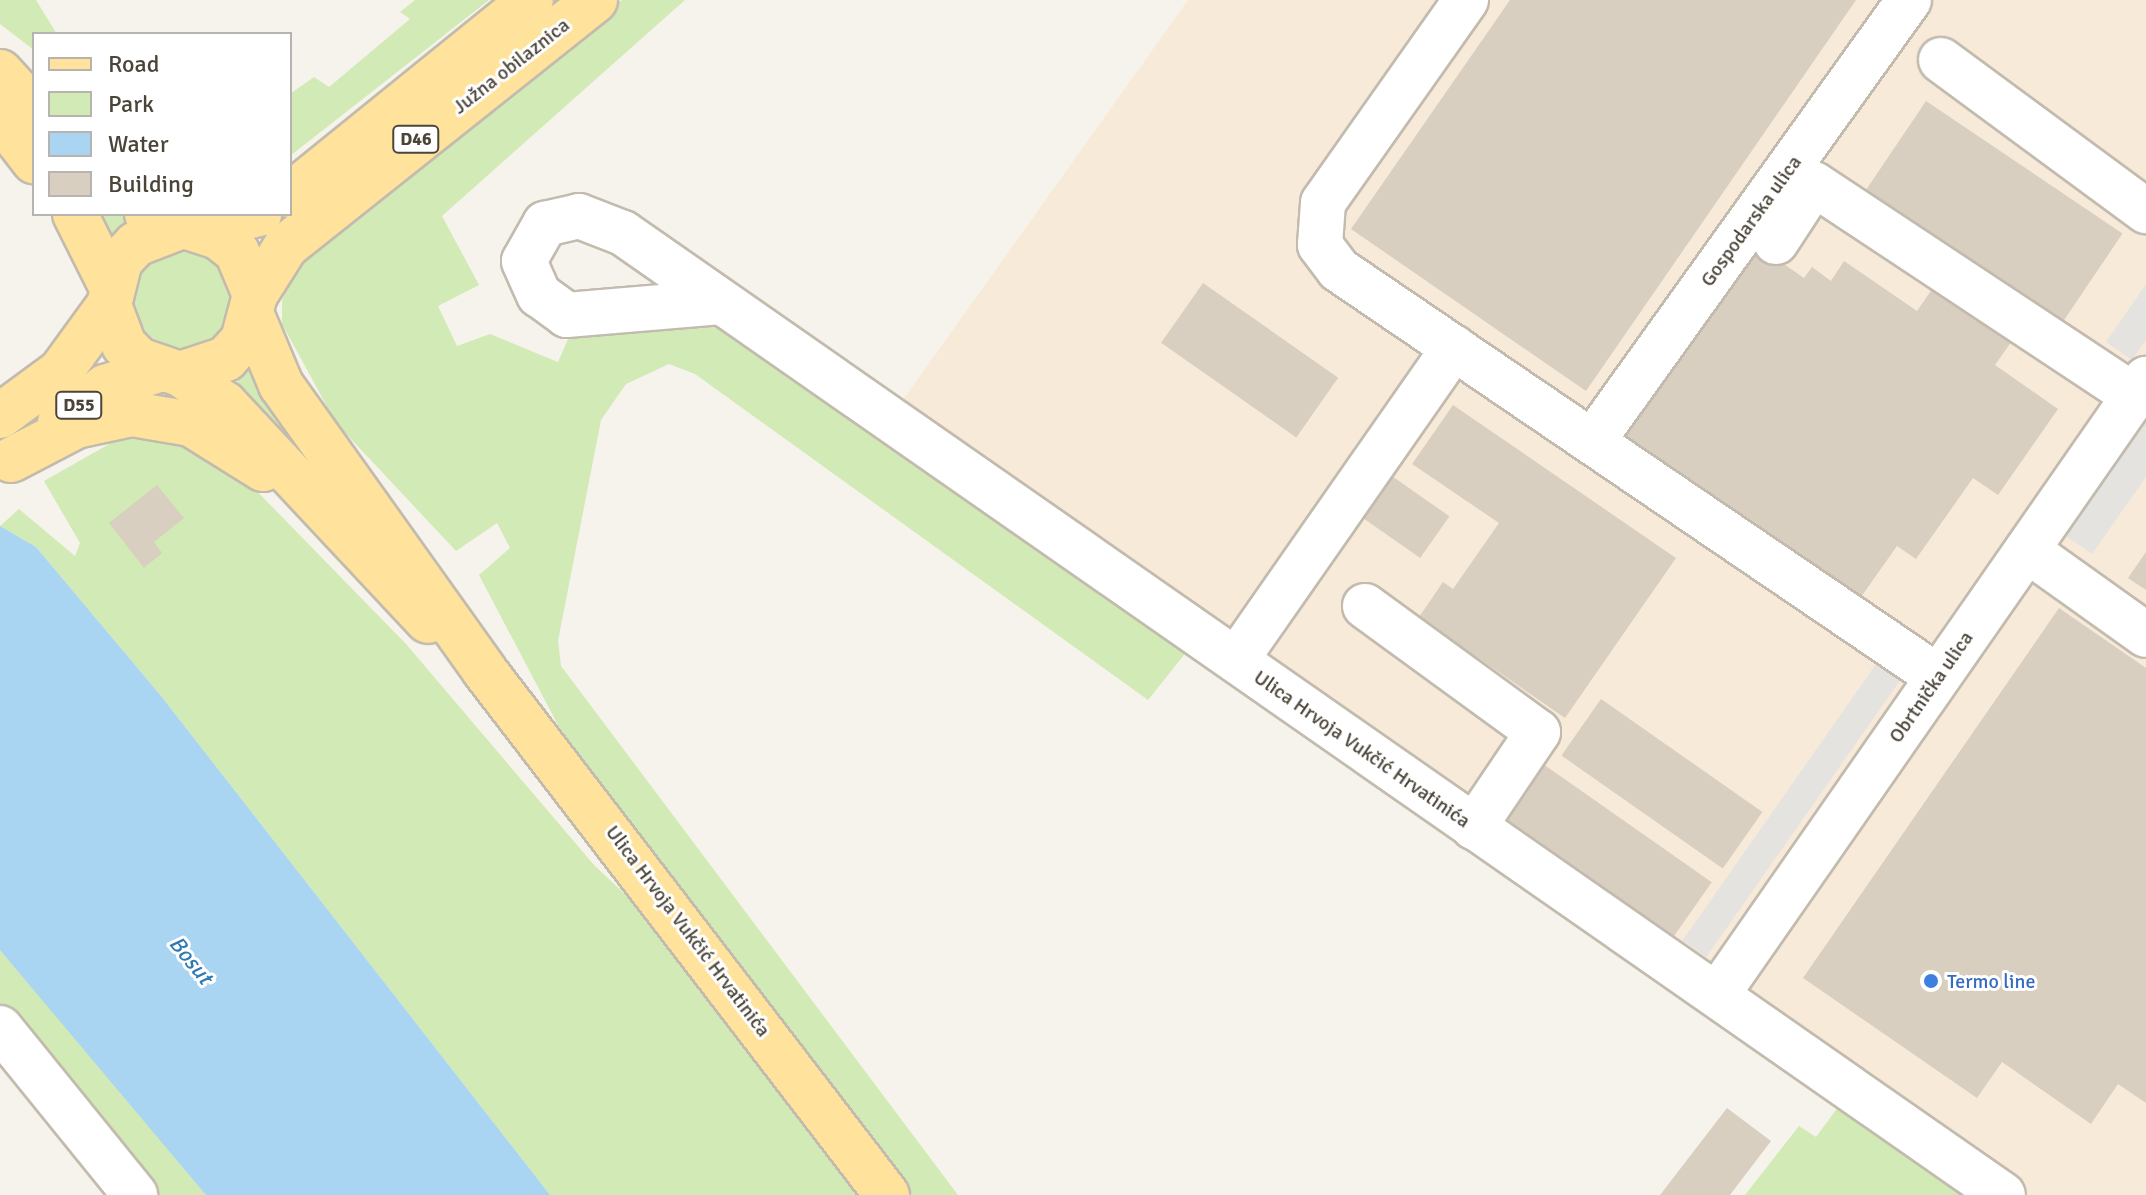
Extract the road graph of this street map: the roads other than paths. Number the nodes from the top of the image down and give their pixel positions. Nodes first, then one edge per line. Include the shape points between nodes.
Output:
1 (531, 0) edge
2 (595, 0) edge
3 (1466, 0) edge
4 (1909, 0) edge
5 (1941, 60) dead end
6 (17, 99) edge
7 (381, 119) junction
8 (32, 154) edge
9 (292, 168) edge
10 (292, 193) edge
11 (2146, 211) edge
12 (76, 216) edge
13 (240, 216) edge
14 (174, 223) edge
15 (1776, 242) dead end
16 (110, 295) junction
17 (721, 302) dead end
18 (254, 306) junction
19 (1454, 348) junction
20 (169, 372) junction
21 (2140, 387) edge
22 (0, 416) edge
23 (1592, 442) junction
24 (6, 464) edge
25 (311, 495) junction
26 (2027, 550) junction
27 (1365, 606) dead end
28 (2146, 635) edge
29 (1236, 660) junction
30 (484, 670) junction
31 (1938, 677) junction
32 (1474, 827) junction
33 (1717, 995) junction
34 (0, 1028) edge
35 (135, 1195) edge
36 (887, 1195) edge
37 (2003, 1195) edge

1 - 7 main road, Južna obilaznica / D46
2 - 18 main road, Južna obilaznica / D46 via 286,246
3 - 19 street via 1323,203 1320,245 1339,270
4 - 23 street, Gospodarska ulica
5 - 11 street
6 - 8 main road
7 - 9 main road
7 - 10 main road, Južna obilaznica / D46
12 - 16 main road
13 - 14 main road
14 - 16 main road, D55 via 136,244
14 - 18 main road via 237,252
15 - 21 street via 1814,184
16 - 20 main road via 124,345
16 - 22 main road, D55 via 61,371
17 - 29 street, Ulica Hrvoja Vukčić Hrvatinića
18 - 20 main road, D55 via 226,359
18 - 30 main road, Ulica Hrvoja Vukčić Hrvatinića via 288,395
19 - 23 street
19 - 29 street
20 - 24 main road, D55 via 105,387
20 - 25 main road, Ulica Hrvoja Vukčić Hrvatinića via 225,404
21 - 26 street, Obrtnička ulica
23 - 31 street
24 - 25 main road via 104,417 161,416 191,424
25 - 30 main road, Ulica Hrvoja Vukčić Hrvatinića via 410,604
26 - 28 street
26 - 31 street, Obrtnička ulica
27 - 32 street via 1538,732
29 - 32 street, Ulica Hrvoja Vukčić Hrvatinića
30 - 36 main road, Ulica Hrvoja Vukčić Hrvatinića
31 - 33 street, Obrtnička ulica
32 - 33 street, Ulica Hrvoja Vukčić Hrvatinića
33 - 37 street, Ulica Hrvoja Vukčić Hrvatinića
34 - 35 street

